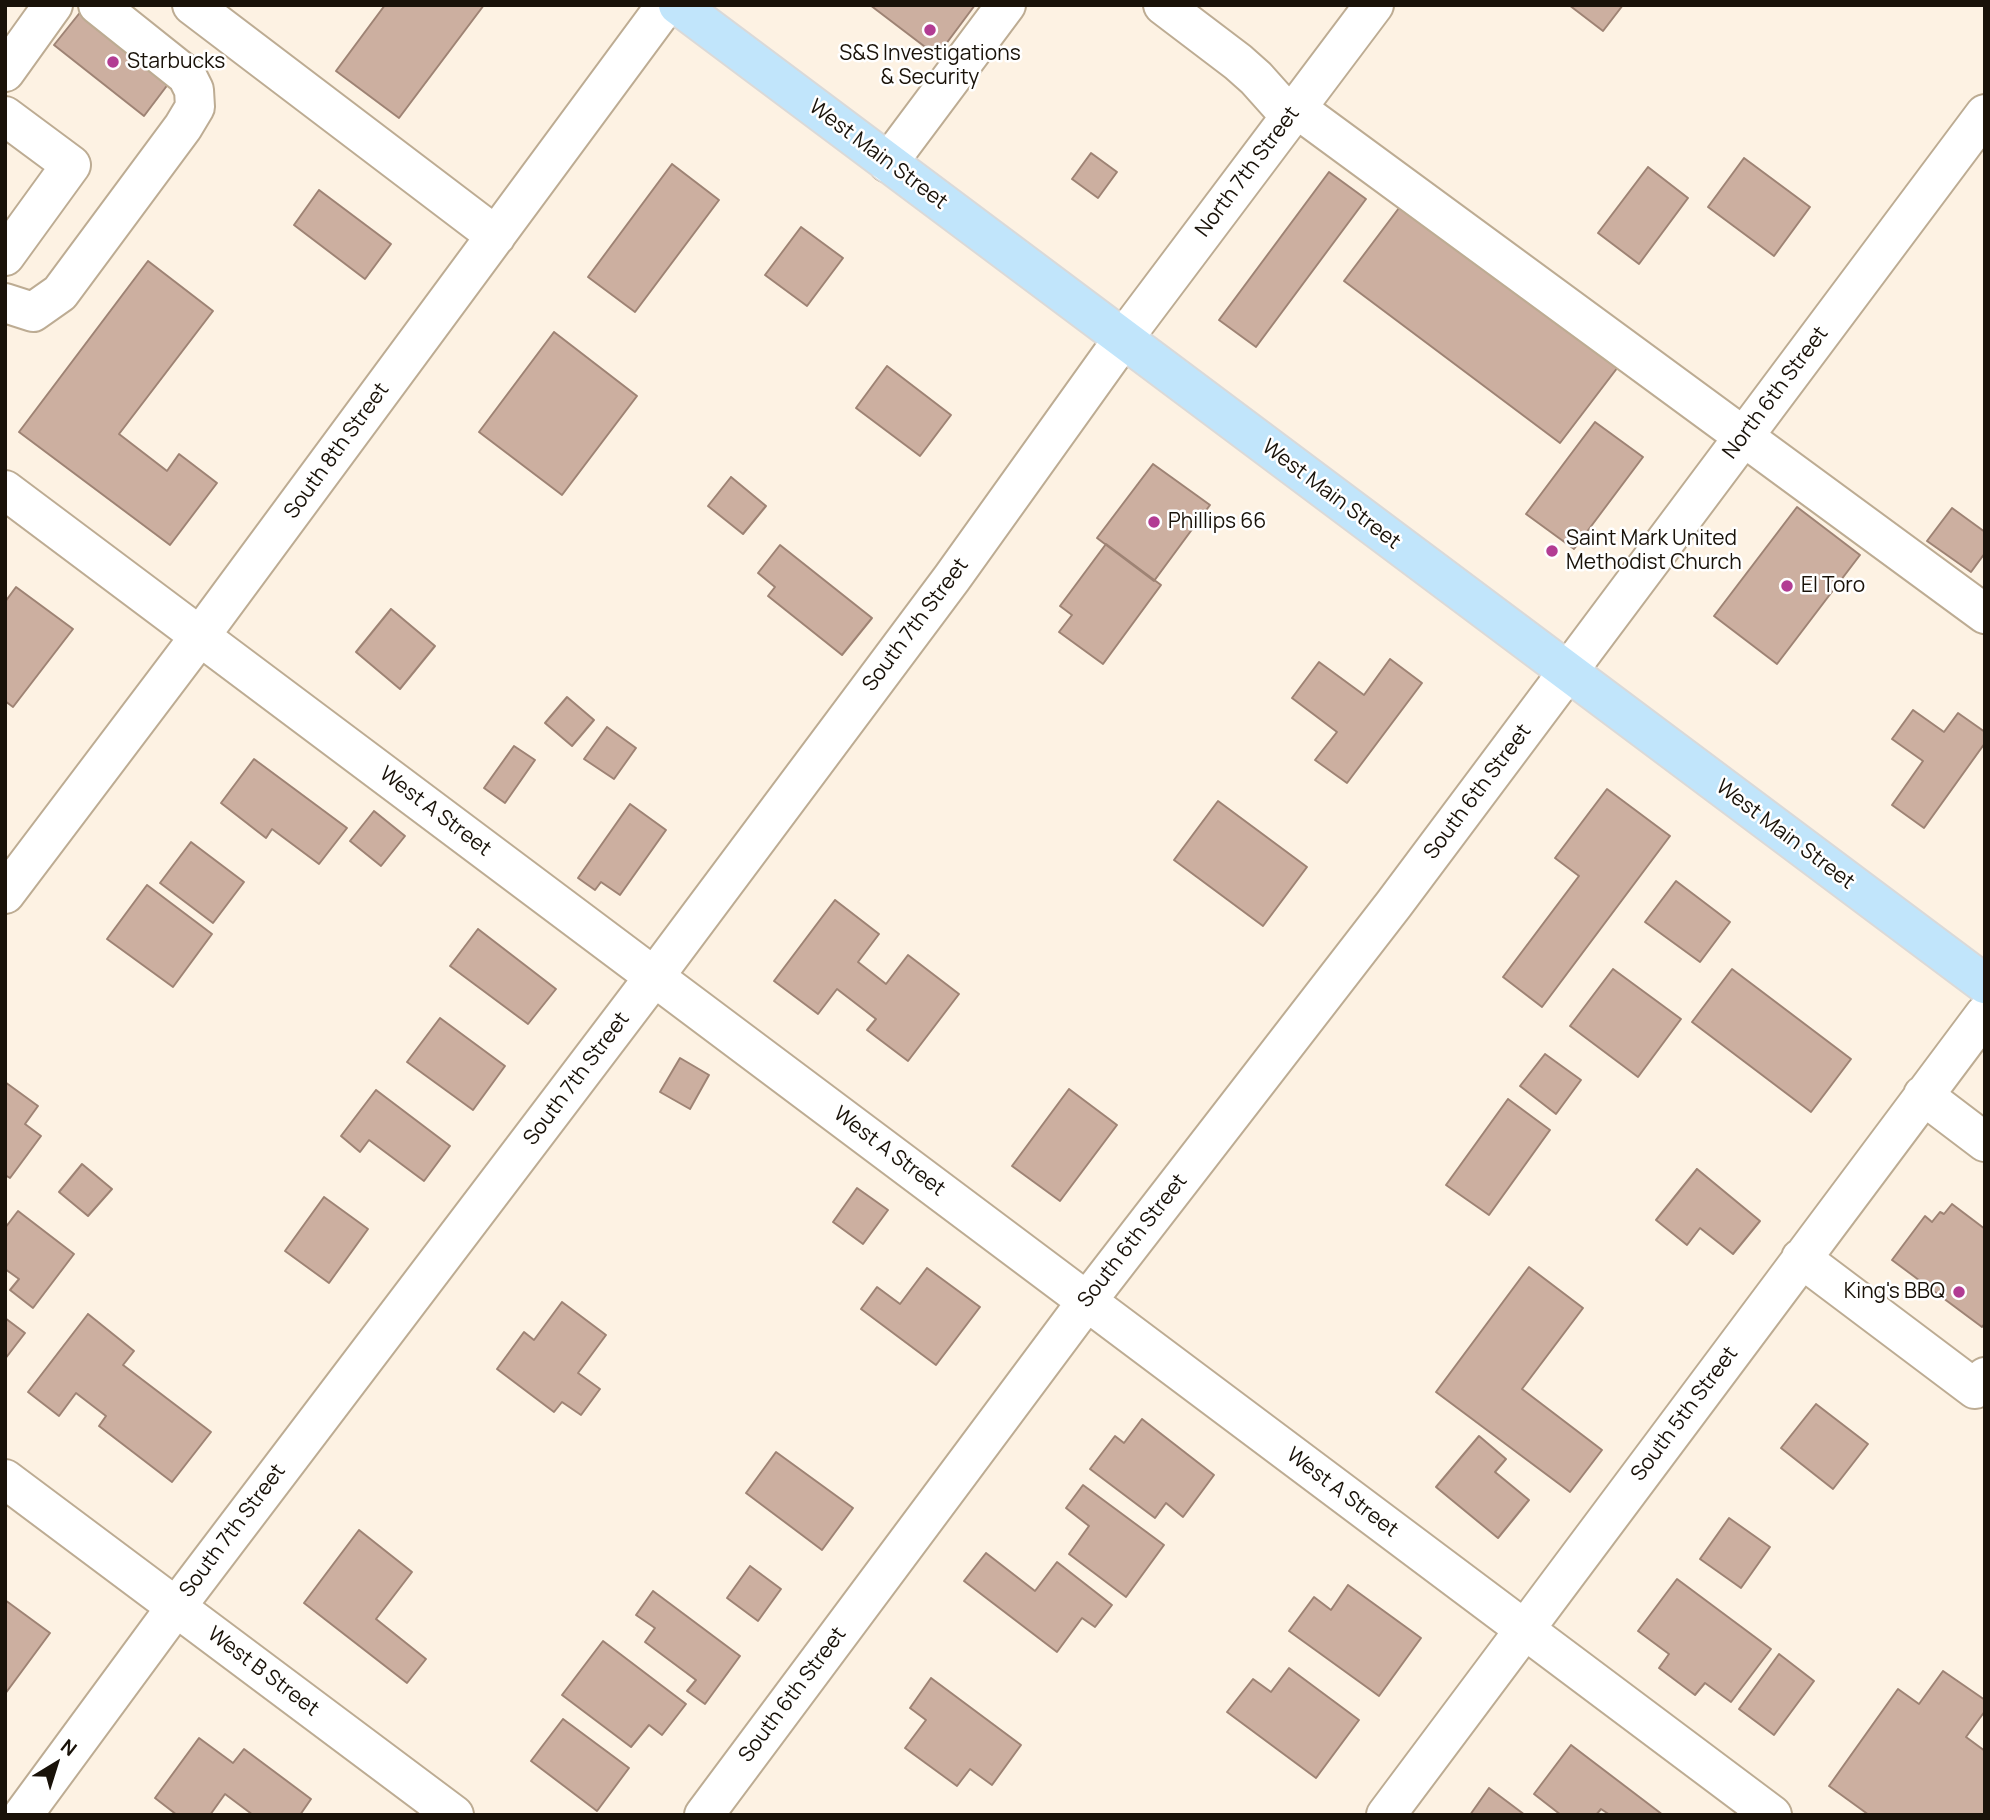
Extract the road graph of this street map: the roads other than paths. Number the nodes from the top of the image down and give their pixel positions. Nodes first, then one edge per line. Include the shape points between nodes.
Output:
1 (53, 5) edge
2 (98, 5) edge
3 (192, 5) edge
4 (666, 5) edge
5 (678, 5) edge
6 (1006, 5) edge
7 (1163, 5) edge
8 (1374, 5) edge
9 (5, 72) edge
10 (1293, 112) junction
11 (1985, 114) edge
12 (5, 116) edge
13 (888, 163) junction
14 (496, 236) junction
15 (5, 256) edge
16 (5, 303) edge
17 (1123, 339) junction
18 (1743, 436) junction
19 (5, 490) edge
20 (1985, 614) edge
21 (200, 636) junction
22 (1568, 672) junction
23 (5, 894) edge
24 (654, 976) junction
25 (1985, 985) edge
26 (1985, 1014) edge
27 (1923, 1095) junction
28 (1985, 1142) edge
29 (1801, 1258) junction
30 (1087, 1301) junction
31 (1985, 1377) edge
32 (5, 1479) edge
33 (176, 1607) junction
34 (1525, 1630) junction
35 (23, 1815) edge
36 (454, 1815) edge
37 (704, 1815) edge
38 (1386, 1815) edge
39 (1772, 1815) edge

1 - 9 street
2 - 16 street via 187,76 195,107 60,293 33,312
3 - 14 street
4 - 14 street, South 8th Street
5 - 13 main road, West Main Street
6 - 13 street
7 - 10 street via 1238,62
8 - 10 street, North 7th Street
10 - 17 street, North 7th Street
10 - 18 street
11 - 18 street, North 6th Street
12 - 15 street via 71,165
13 - 17 main road, West Main Street
14 - 21 street, South 8th Street
17 - 22 main road, West Main Street
17 - 24 street, South 7th Street via 952,578
18 - 20 street
18 - 22 street, North 6th Street
19 - 21 street, West A Street
21 - 23 street, South 8th Street
21 - 24 street, West A Street
22 - 25 main road, West Main Street
22 - 30 street, South 6th Street
24 - 30 street, West A Street
24 - 33 street, South 7th Street
26 - 27 street, South 5th Street
27 - 28 street
27 - 29 street, South 5th Street
29 - 31 street via 1975,1389
29 - 34 street, South 5th Street
30 - 34 street, West A Street
30 - 37 street, South 6th Street
32 - 33 street, West B Street
33 - 35 street, South 7th Street
33 - 36 street, West B Street
34 - 38 street, South 5th Street
34 - 39 street, West A Street

